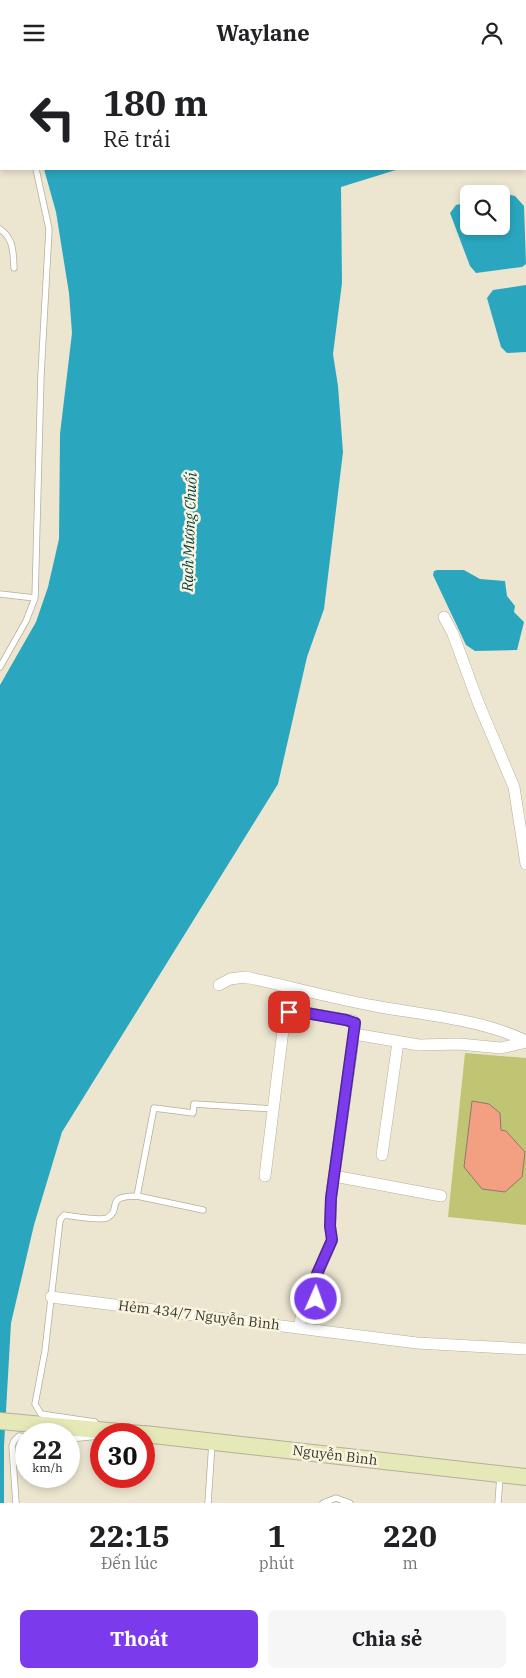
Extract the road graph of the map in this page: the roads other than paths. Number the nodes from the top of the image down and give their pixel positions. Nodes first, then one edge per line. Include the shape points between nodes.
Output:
1 (36, 170) edge
2 (0, 229) edge
3 (14, 268) dead end
4 (0, 594) edge
5 (35, 598) junction
6 (444, 617) dead end
7 (0, 667) edge
8 (526, 864) edge
9 (219, 985) dead end
10 (354, 1034) junction
11 (398, 1041) junction
12 (526, 1041) edge
13 (274, 1109) junction
14 (382, 1155) dead end
15 (266, 1176) dead end
16 (334, 1176) junction
17 (137, 1196) junction
18 (441, 1196) dead end
19 (203, 1209) dead end
20 (51, 1297) junction
21 (299, 1328) junction
22 (526, 1349) edge
23 (4, 1421) edge
24 (97, 1423) edge
25 (90, 1431) edge
26 (155, 1435) edge
27 (15, 1440) edge
28 (212, 1441) junction
29 (500, 1474) junction
30 (526, 1477) edge
31 (16, 1503) edge
32 (208, 1503) edge
33 (322, 1503) edge
34 (350, 1503) edge
35 (498, 1503) edge

1 - 5 lane via 49,229
2 - 3 lane via 8,234 13,247
4 - 5 lane
5 - 7 lane
6 - 8 street via 514,787
9 - 12 street via 245,977 356,1003 487,1027
10 - 11 street
10 - 13 street via 353,1021 289,1012 284,1022
10 - 16 street
11 - 12 street via 419,1045 501,1048
11 - 14 street
13 - 15 street
13 - 17 lane via 194,1104 193,1113 154,1108
16 - 18 street
16 - 21 street via 332,1240 317,1274 316,1299 303,1307
17 - 19 lane
17 - 20 lane via 122,1196 116,1200 110,1215 104,1219 64,1215 60,1220
20 - 21 street, Hẻm 434/7 Nguyễn Bình
20 - 24 lane via 35,1404 41,1414
21 - 22 street, Hẻm 434/7 Nguyễn Bình via 417,1343
23 - 25 main road, Nguyễn Bình
26 - 28 main road, Nguyễn Bình
27 - 31 lane via 12,1446
28 - 29 main road, Nguyễn Bình
28 - 32 lane
29 - 30 main road, Nguyễn Bình
29 - 35 lane
33 - 34 lane via 336,1498

